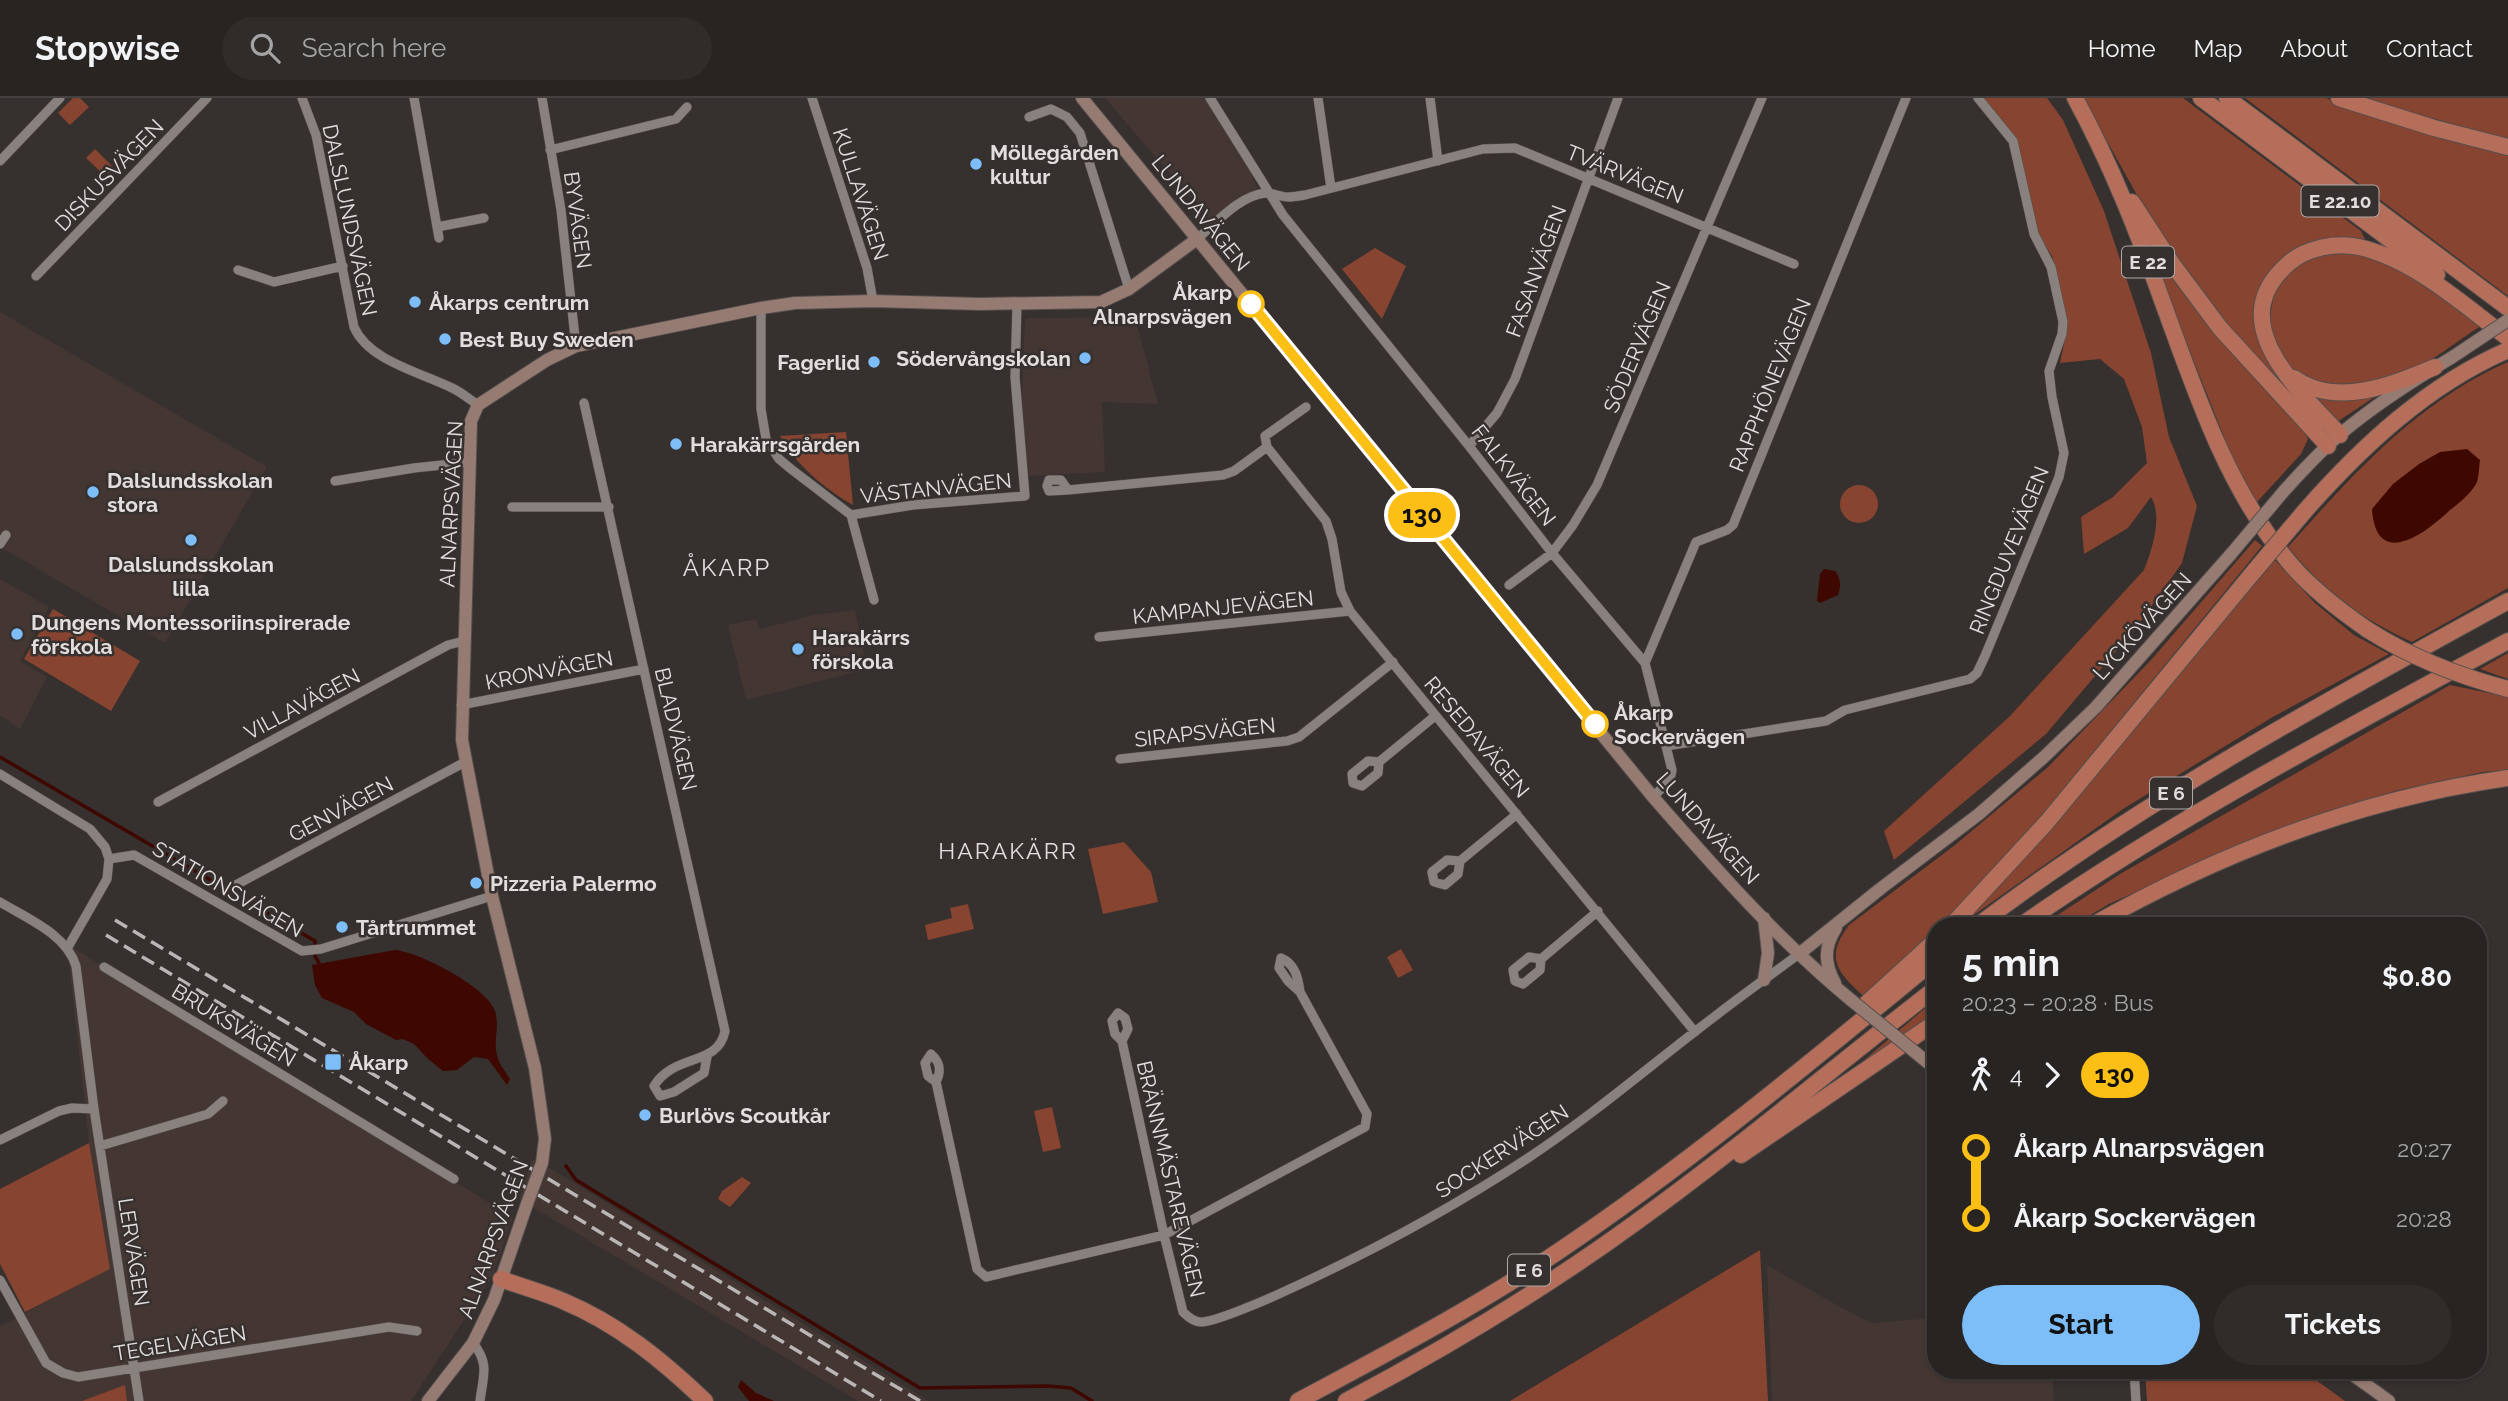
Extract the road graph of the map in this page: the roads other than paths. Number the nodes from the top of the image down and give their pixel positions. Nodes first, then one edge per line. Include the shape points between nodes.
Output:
1 (60, 98) edge
2 (207, 98) edge
3 (302, 98) edge
4 (414, 98) edge
5 (542, 98) edge
6 (812, 98) edge
7 (1082, 98) edge
8 (1210, 98) edge
9 (1318, 98) edge
10 (1430, 98) edge
11 (1618, 98) edge
12 (1762, 98) edge
13 (1906, 98) edge
14 (1978, 98) edge
15 (2075, 98) edge
16 (2201, 98) edge
17 (2227, 98) edge
18 (2339, 98) edge
19 (687, 107) dead end
20 (1029, 117) dead end
21 (2508, 147) edge
22 (550, 150) junction
23 (0, 161) edge
24 (1438, 161) junction
25 (2114, 173) junction
26 (1589, 177) junction
27 (1331, 188) junction
28 (1268, 193) junction
29 (484, 218) dead end
30 (437, 227) junction
31 (1708, 227) junction
32 (439, 238) dead end
33 (1197, 239) junction
34 (1794, 264) dead end
35 (343, 266) junction
36 (238, 270) dead end
37 (36, 276) dead end
38 (1129, 289) junction
39 (873, 300) junction
40 (1017, 304) junction
41 (761, 308) junction
42 (2508, 308) edge
43 (2508, 320) edge
44 (2508, 328) edge
45 (2508, 338) edge
46 (576, 346) junction
47 (2508, 350) edge
48 (2435, 367) junction
49 (2285, 372) junction
50 (584, 403) dead end
51 (478, 405) junction
52 (1306, 407) dead end
53 (2334, 440) junction
54 (1469, 446) junction
55 (1267, 447) junction
56 (470, 462) junction
57 (335, 481) dead end
58 (1068, 489) dead end
59 (512, 507) dead end
60 (608, 507) junction
61 (851, 515) junction
62 (6, 535) dead end
63 (0, 544) edge
64 (1552, 553) junction
65 (1509, 585) dead end
66 (874, 600) dead end
67 (2508, 601) edge
68 (1350, 611) junction
69 (1099, 637) dead end
70 (464, 641) junction
71 (2508, 641) edge
72 (1392, 662) junction
73 (1645, 663) junction
74 (644, 669) junction
75 (2508, 689) edge
76 (461, 705) junction
77 (1435, 716) junction
78 (1666, 746) junction
79 (1120, 758) dead end
80 (465, 762) junction
81 (1379, 762) dead end
82 (0, 774) edge
83 (2508, 778) edge
84 (1653, 797) junction
85 (158, 802) dead end
86 (1517, 814) junction
87 (109, 859) junction
88 (1460, 861) dead end
89 (234, 886) dead end
90 (492, 897) junction
91 (0, 902) edge
92 (1598, 911) junction
93 (1850, 912) junction
94 (1764, 917) junction
95 (1959, 917) edge
96 (1990, 917) edge
97 (2034, 917) edge
98 (2108, 917) edge
99 (68, 947) junction
100 (1927, 948) edge
101 (1799, 954) junction
102 (1541, 959) dead end
103 (1927, 966) edge
104 (104, 967) dead end
105 (1764, 981) junction
106 (1839, 989) junction
107 (1300, 992) dead end
108 (1927, 995) edge
109 (1927, 1028) edge
110 (1695, 1032) junction
111 (1122, 1041) dead end
112 (707, 1056) junction
113 (1927, 1061) edge
114 (936, 1082) dead end
115 (223, 1101) dead end
116 (94, 1109) junction
117 (1744, 1115) junction
118 (0, 1140) edge
119 (100, 1146) junction
120 (454, 1179) dead end
121 (1670, 1198) junction
122 (1164, 1236) junction
123 (501, 1279) junction
124 (0, 1280) edge
125 (1193, 1320) joint
126 (417, 1331) dead end
127 (473, 1343) junction
128 (134, 1368) junction
129 (2135, 1379) edge
130 (2358, 1379) edge
131 (139, 1401) edge
132 (428, 1401) edge
133 (480, 1401) edge
134 (705, 1401) edge
135 (1298, 1401) edge
136 (1346, 1401) edge
137 (2136, 1401) edge
138 (2389, 1401) edge

1 - 23 street
2 - 37 street, DISKUSVÄGEN
3 - 35 street, DALSLUNDSVÄGEN via 316,135
4 - 30 street
5 - 22 street, BYVÄGEN
6 - 39 street, KULLAVÄGEN via 867,268
7 - 33 main road, LUNDAVÄGEN
8 - 28 street, FALKVÄGEN
9 - 27 street
10 - 24 street
11 - 26 street, FASANVÄGEN
12 - 31 street, SÖDERVÄGEN
13 - 73 street, RAPPHÖNEVÄGEN via 1733,525 1696,542
14 - 78 street, RINGDUVEVÄGEN via 2013,141 2034,234 2051,267 2063,322 2049,372 2064,453 2059,477 1977,673 1970,679 1845,710 1826,721
15 - 25 highway, E 22
16 - 44 highway, E 22.10
17 - 42 highway, E 22.10
18 - 21 highway
19 - 22 street via 676,119
20 - 38 street via 1051,109 1067,117 1080,133
22 - 46 street, BYVÄGEN
24 - 26 street, TVÄRVÄGEN via 1483,149 1515,148
24 - 27 street, TVÄRVÄGEN
25 - 53 highway via 2173,265 2244,356
25 - 75 highway, E 22, bridge via 2199,400 2248,504 2289,563 2327,600 2397,649
26 - 31 street, TVÄRVÄGEN
26 - 54 street, FASANVÄGEN via 1507,397
27 - 28 street, TVÄRVÄGEN via 1286,197
28 - 33 street, TVÄRVÄGEN via 1250,198
28 - 54 street, FALKVÄGEN
29 - 30 street
30 - 32 street
31 - 34 street, TVÄRVÄGEN
31 - 64 street, SÖDERVÄGEN via 1597,485
33 - 38 main road, ALNARPSVÄGEN
33 - 84 main road, LUNDAVÄGEN
35 - 36 street via 274,282
35 - 51 street, DALSLUNDSVÄGEN via 360,340 372,351 454,388
38 - 40 main road, ALNARPSVÄGEN via 1101,302
39 - 40 main road, ALNARPSVÄGEN
39 - 41 main road, ALNARPSVÄGEN
40 - 61 street, VÄSTANVÄGEN via 1017,421 1025,496
41 - 46 main road, ALNARPSVÄGEN
41 - 61 street via 761,409 766,439 790,470
43 - 48 main road, LYCKÖVÄGEN, bridge
45 - 49 highway via 2400,262 2337,245 2298,256 2272,282 2264,300 2265,339
46 - 51 main road, ALNARPSVÄGEN
47 - 95 highway, bridge via 2433,392 2354,458 2047,821
48 - 49 highway via 2385,386 2338,393 2302,384
48 - 53 main road, LYCKÖVÄGEN
49 - 53 highway
50 - 60 street, BLADVÄGEN
51 - 56 main road, ALNARPSVÄGEN via 471,421
52 - 55 street via 1265,436
53 - 93 main road, LYCKÖVÄGEN, bridge via 2096,707 1979,814
54 - 64 street, FALKVÄGEN
55 - 58 street via 1223,475
55 - 68 street, RESEDAVÄGEN via 1326,521 1341,592
56 - 57 street
56 - 70 main road, ALNARPSVÄGEN
59 - 60 street
60 - 74 street, BLADVÄGEN
61 - 66 street
62 - 63 street
64 - 65 street, SÖDERVÄGEN
64 - 73 street, FALKVÄGEN
67 - 96 highway, E 6 via 2202,773 2086,846
68 - 69 street, KAMPANJEVÄGEN
68 - 72 street, RESEDAVÄGEN
70 - 76 main road, ALNARPSVÄGEN
70 - 85 street, VILLAVÄGEN via 448,645
71 - 97 highway, E 6 via 2160,836
72 - 77 street, RESEDAVÄGEN
72 - 79 street, SIRAPSVÄGEN via 1299,737
73 - 78 street, FALKVÄGEN
74 - 76 street, KRONVÄGEN
74 - 112 street, BLADVÄGEN via 725,1031 723,1043
76 - 80 main road, ALNARPSVÄGEN
77 - 81 street
77 - 86 street, RESEDAVÄGEN
78 - 84 street, FALKVÄGEN via 1672,775
80 - 89 street, GENVÄGEN
80 - 90 main road, ALNARPSVÄGEN
82 - 87 street via 90,829 105,846
83 - 98 highway via 2350,813 2254,846
84 - 94 main road, LUNDAVÄGEN
86 - 88 street
86 - 92 street, RESEDAVÄGEN
87 - 90 street, STATIONSVÄGEN via 134,855 302,951
87 - 99 street via 107,878
90 - 123 main road, ALNARPSVÄGEN, bridge via 535,1068 545,1139 542,1163
91 - 99 street
92 - 102 street
92 - 110 street, RESEDAVÄGEN
93 - 101 main road, LYCKÖVÄGEN
93 - 106 main road via 1826,948 1828,968
94 - 101 main road, LUNDAVÄGEN
94 - 105 main road via 1768,953
99 - 116 street, LERVÄGEN via 76,966
100 - 117 highway
101 - 105 street, SOCKERVÄGEN
101 - 106 main road, LUNDAVÄGEN
103 - 117 highway, E 6
104 - 120 street, BRUKSVÄGEN
105 - 110 street, SOCKERVÄGEN
106 - 113 main road, LUNDAVÄGEN, bridge
107 - 122 street via 1365,1109 1365,1127
108 - 121 highway, E 6
109 - 121 highway
110 - 125 street, SOCKERVÄGEN via 1596,1110 1467,1197 1381,1245 1261,1302 1206,1321
111 - 122 street, BRÄNNMÄSTAREVÄGEN
112 - 112 street, BLADVÄGEN via 704,1073 660,1096 654,1086 665,1073
114 - 122 street via 977,1269 986,1277
115 - 119 street via 208,1114
116 - 118 street via 59,1111
116 - 119 street, LERVÄGEN
117 - 135 highway, E 6 via 1559,1251 1440,1324
119 - 128 street, LERVÄGEN
121 - 136 highway, E 6 via 1510,1307
122 - 125 street, BRÄNNMÄSTAREVÄGEN via 1184,1312
123 - 127 main road, ALNARPSVÄGEN
123 - 134 highway via 564,1301 627,1334
124 - 128 street, TEGELVÄGEN via 46,1363 78,1377
126 - 128 street, TEGELVÄGEN via 389,1327
127 - 132 main road, ALNARPSVÄGEN
127 - 133 street, ALNARPSVÄGEN via 484,1364
128 - 131 street, LERVÄGEN
129 - 137 street
130 - 138 main road

